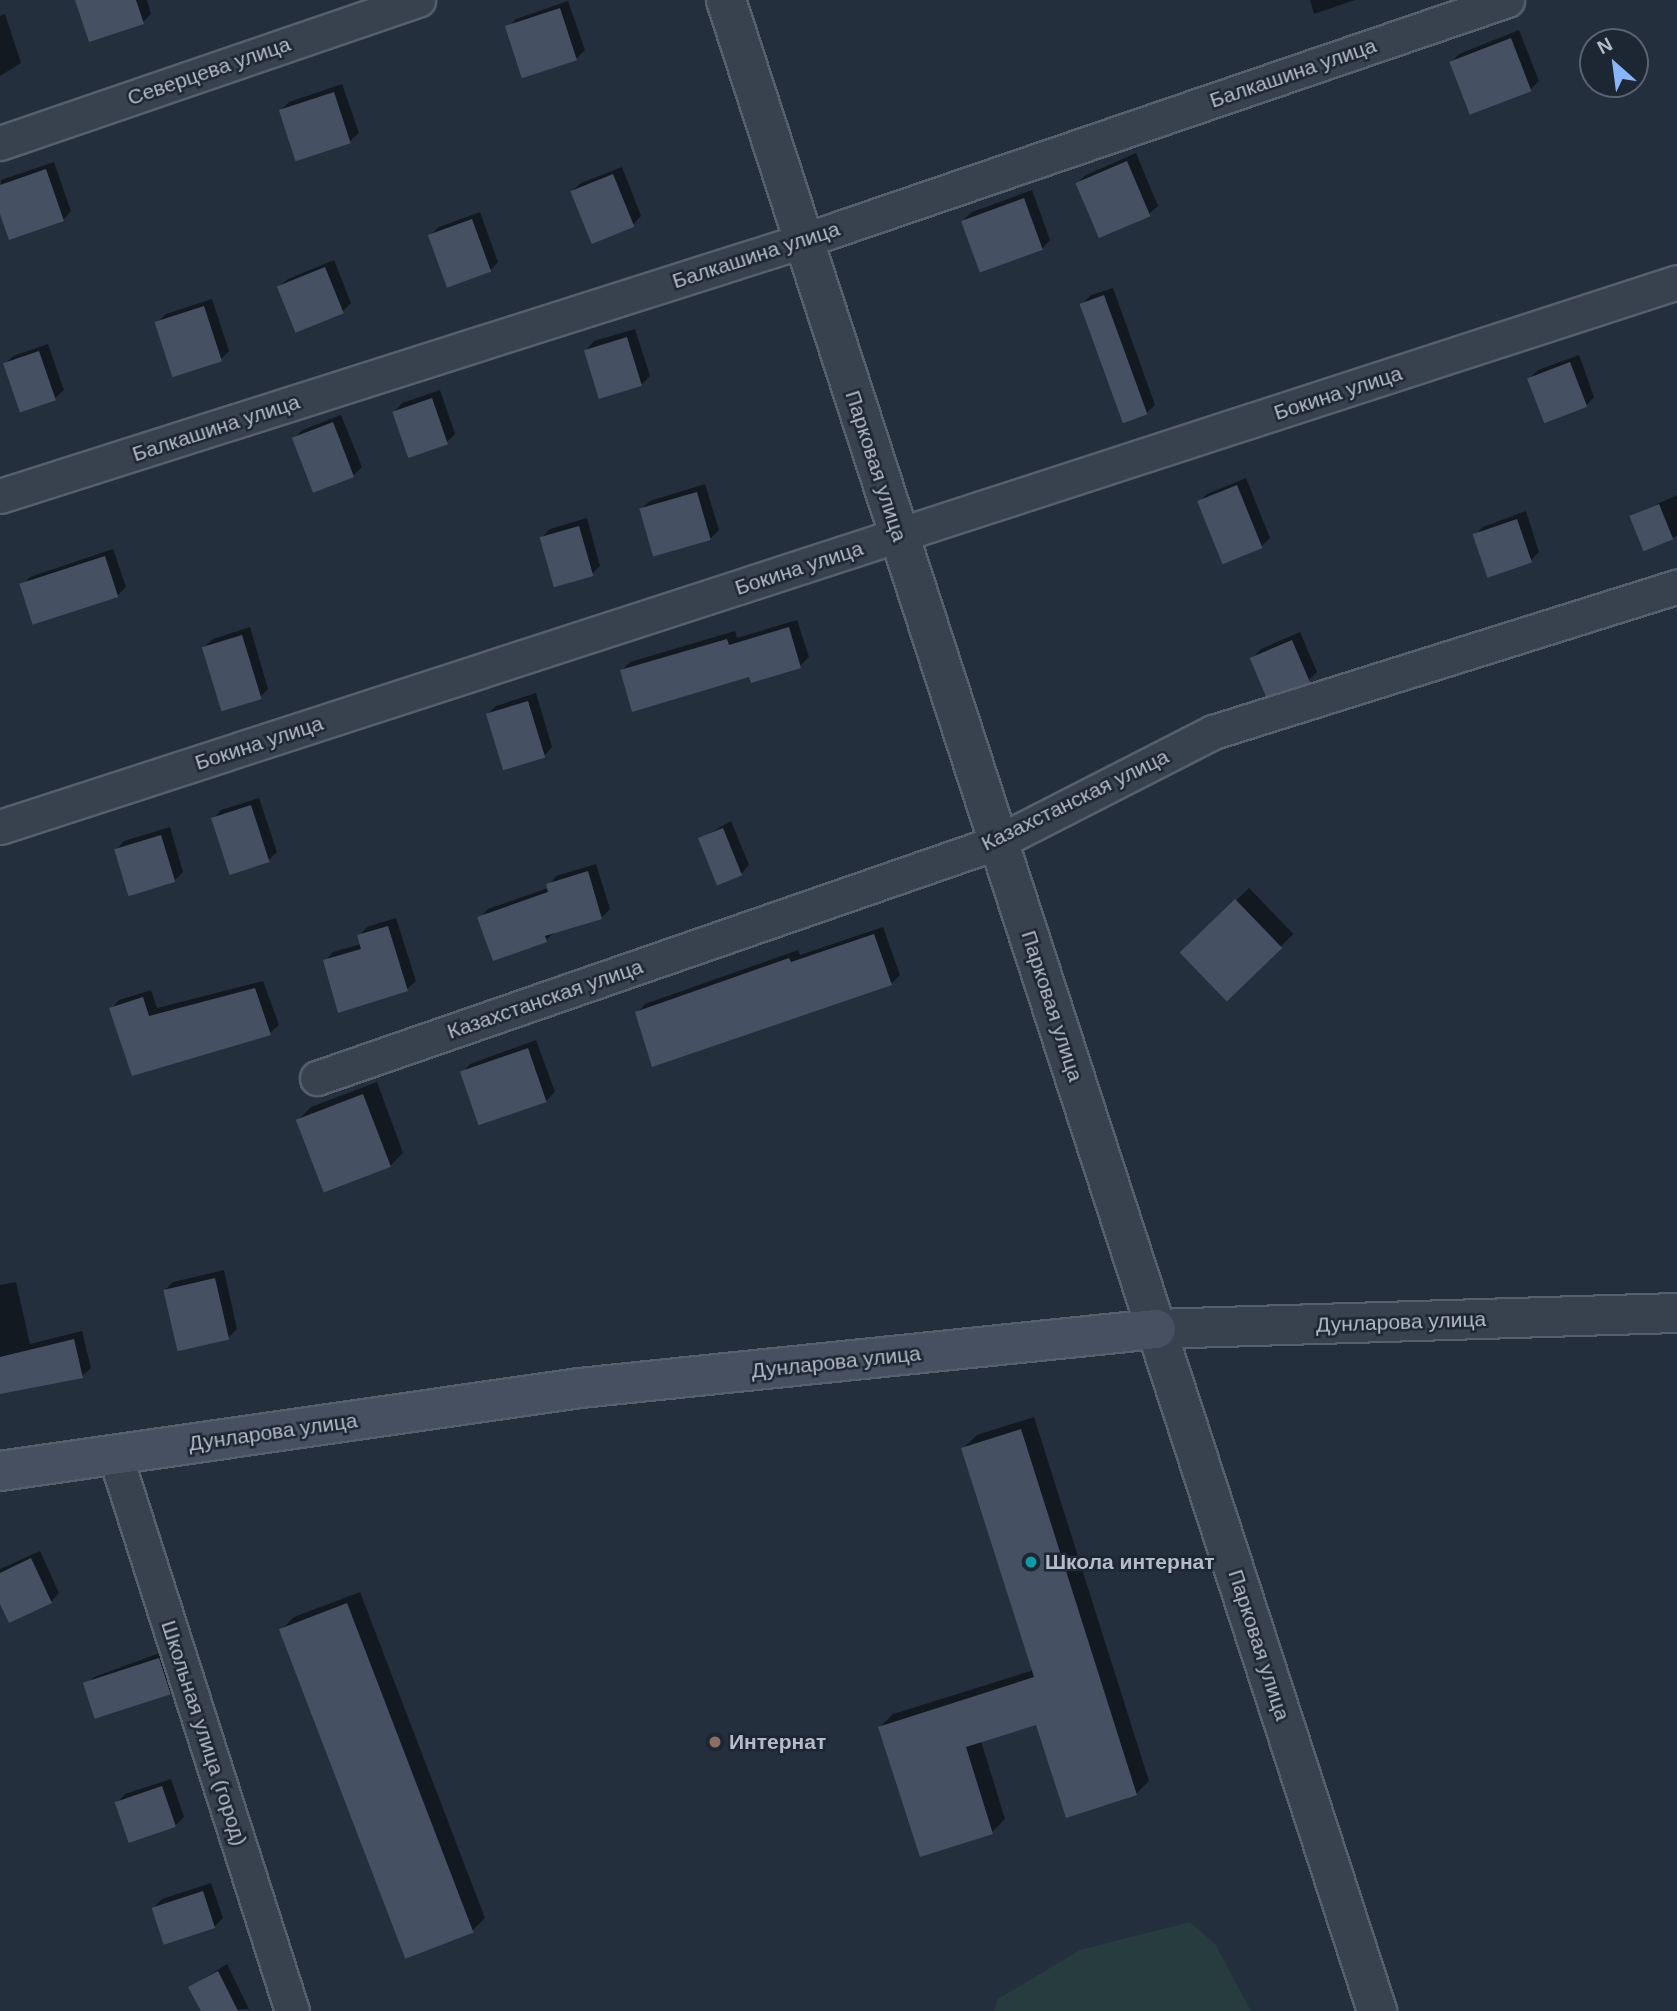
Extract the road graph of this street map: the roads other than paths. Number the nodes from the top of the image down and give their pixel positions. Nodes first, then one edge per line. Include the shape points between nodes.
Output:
1 (418, 0) edge
2 (726, 0) edge
3 (1507, 0) edge
4 (0, 143) edge
5 (804, 240) junction
6 (1677, 282) edge
7 (0, 496) edge
8 (898, 536) junction
9 (1677, 587) edge
10 (0, 827) edge
11 (998, 842) junction
12 (317, 1078) dead end
13 (1677, 1313) edge
14 (1156, 1329) junction
15 (115, 1455) junction
16 (0, 1471) edge
17 (292, 2011) edge
18 (1377, 2011) edge

1 - 4 street, Северцева улица
2 - 5 street, Парковая улица
3 - 5 street, Балкашина улица
5 - 7 street, Балкашина улица
5 - 8 street, Парковая улица
6 - 8 street, Бокина улица
8 - 10 street, Бокина улица
8 - 11 street, Парковая улица
9 - 11 street, Казахстанская улица via 1213,732
11 - 12 street, Казахстанская улица
11 - 14 street, Парковая улица
13 - 14 street, Дунларова улица
14 - 15 main road, Дунларова улица via 580,1388
14 - 18 street, Парковая улица
15 - 16 main road, Дунларова улица
15 - 17 street, Школьная улица (город)

